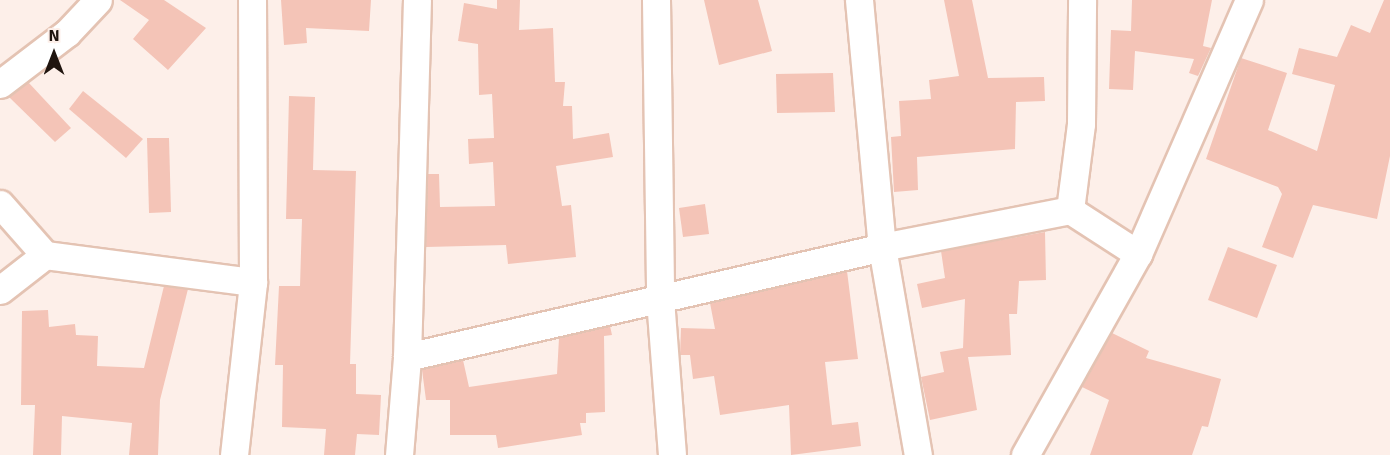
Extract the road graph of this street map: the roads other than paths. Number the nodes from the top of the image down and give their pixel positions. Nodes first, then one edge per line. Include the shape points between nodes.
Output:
1 (98, 0) edge
2 (252, 0) edge
3 (417, 0) edge
4 (656, 0) edge
5 (859, 0) edge
6 (1082, 0) edge
7 (1249, 0) edge
8 (0, 84) edge
9 (0, 204) edge
10 (1070, 210) junction
11 (882, 247) junction
12 (1138, 254) junction
13 (45, 255) junction
14 (253, 282) junction
15 (0, 290) edge
16 (660, 298) junction
17 (407, 357) junction
18 (234, 455) edge
19 (399, 455) edge
20 (672, 455) edge
21 (918, 455) edge
22 (1025, 455) edge

1 - 8 street via 67,33
2 - 14 street
3 - 17 street
4 - 16 street
5 - 11 street
6 - 10 street via 1081,124
7 - 12 street
9 - 13 street
10 - 11 street
10 - 12 street
11 - 16 street
11 - 21 street
12 - 22 street
13 - 14 street
13 - 15 street
14 - 18 street
16 - 17 street
16 - 20 street
17 - 19 street

